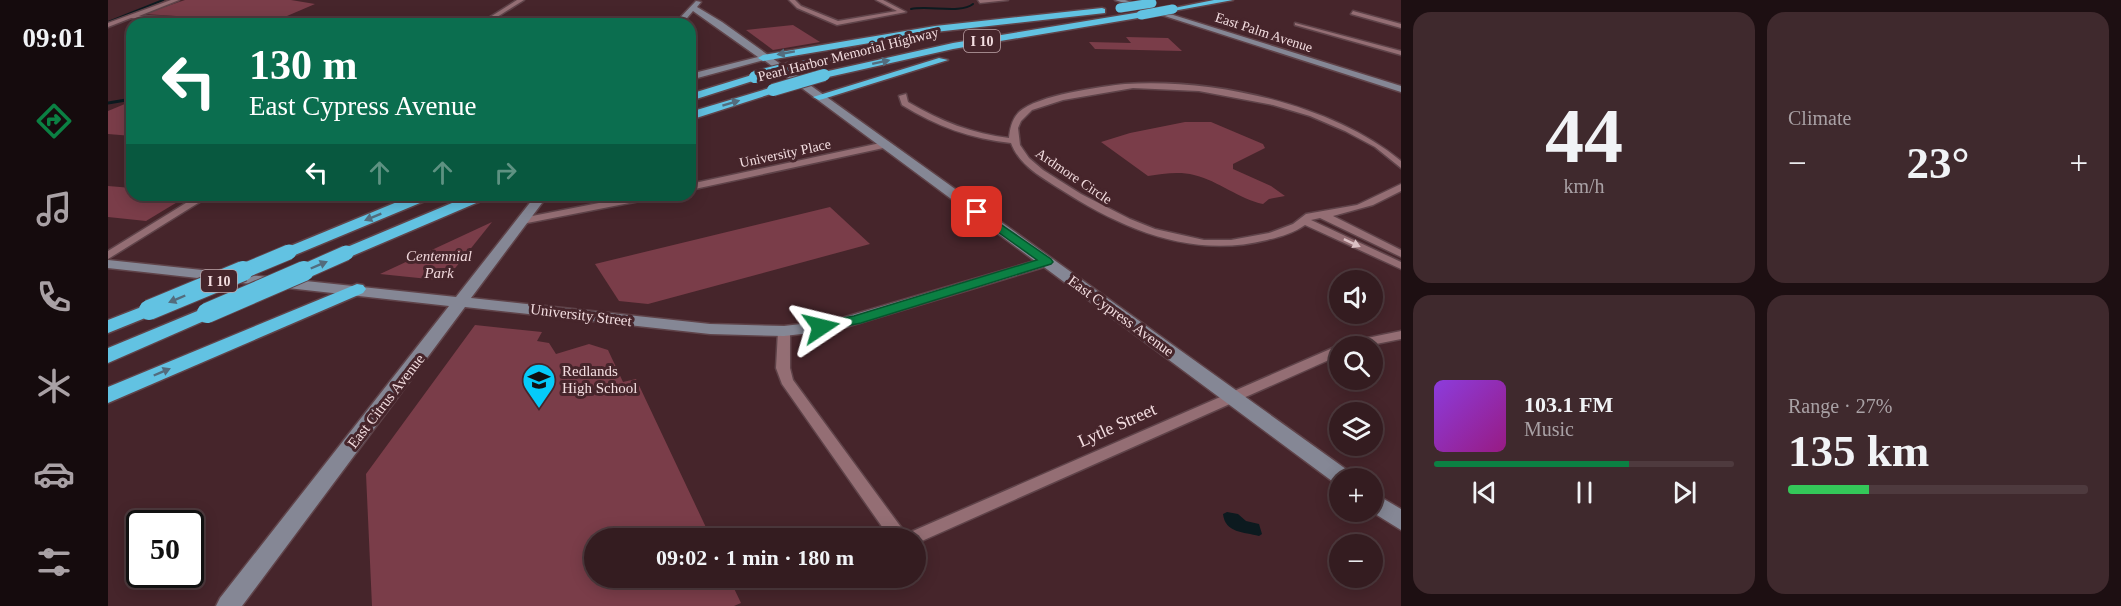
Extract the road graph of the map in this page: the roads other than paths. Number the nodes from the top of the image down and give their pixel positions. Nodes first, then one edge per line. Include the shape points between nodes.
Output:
1 (176, 0) edge
2 (521, 0) edge
3 (699, 0) edge
4 (792, 0) edge
5 (879, 0) edge
6 (1005, 0) edge
7 (1229, 0) edge
8 (980, 1) edge
9 (1172, 5) edge
10 (693, 8) junction
11 (1120, 9) edge
12 (1102, 11) junction
13 (1353, 13) dead end
14 (132, 17) junction
15 (129, 18) edge
16 (152, 18) edge
17 (492, 18) edge
18 (684, 18) edge
19 (126, 19) edge
20 (1297, 24) dead end
21 (108, 25) edge
22 (1401, 26) edge
23 (1401, 53) edge
24 (763, 58) junction
25 (696, 75) edge
26 (1401, 89) edge
27 (696, 96) edge
28 (903, 96) dead end
29 (819, 98) junction
30 (696, 114) edge
31 (1014, 141) junction
32 (885, 145) junction
33 (1401, 165) edge
34 (696, 187) edge
35 (1401, 187) edge
36 (196, 201) edge
37 (412, 201) edge
38 (469, 201) edge
39 (537, 201) edge
40 (627, 201) edge
41 (1322, 215) junction
42 (522, 221) junction
43 (1304, 221) junction
44 (1401, 254) edge
45 (108, 256) edge
46 (1047, 262) junction
47 (108, 264) edge
48 (1401, 266) edge
49 (357, 289) junction
50 (462, 301) junction
51 (108, 327) edge
52 (784, 331) junction
53 (1401, 335) edge
54 (1383, 339) edge
55 (1329, 355) edge
56 (108, 356) edge
57 (108, 395) edge
58 (1231, 396) junction
59 (1329, 468) edge
60 (1383, 508) edge
61 (1401, 521) edge
62 (892, 528) edge
63 (926, 532) edge
64 (228, 606) edge

1 - 14 street
2 - 17 street
3 - 10 main road
4 - 5 street via 808,12 837,23 903,12
6 - 8 street
7 - 9 highway, Pearl Harbor Memorial Highway / I 10
9 - 11 highway, Pearl Harbor Memorial Highway / I 10, bridge via 1152,3
9 - 11 highway, Pearl Harbor Memorial Highway / I 10, bridge via 1140,15
10 - 18 main road
10 - 24 main road, East Cypress Avenue
11 - 12 highway, Pearl Harbor Memorial Highway / I 10
11 - 26 main road, East Palm Avenue
11 - 29 highway
30 -> 11 highway, Pearl Harbor Memorial Highway / I 10, bridge via 824,75
12 -> 24 highway via 935,29
12 - 27 highway, Pearl Harbor Memorial Highway / I 10, bridge via 938,36 808,64
13 - 22 street
14 - 15 street
14 - 16 street
19 - 21 street
20 - 23 street
24 - 25 main road
24 - 29 main road, East Cypress Avenue
28 - 31 street via 905,103 935,120 973,134
29 - 32 main road, East Cypress Avenue
31 - 33 street via 1015,123 1041,103 1111,87 1167,86 1231,94 1308,114 1369,140
31 - 43 street, Ardmore Circle via 1023,158 1042,174 1105,213 1150,232 1228,243 1261,239
32 - 34 street, University Place
32 - 46 main road, East Cypress Avenue
35 - 41 street, Ardmore Circle via 1391,195
36 - 45 street
37 -> 51 highway, I 10, bridge
56 -> 38 highway, I 10, bridge
39 - 42 main road, East Citrus Avenue
40 - 42 street
41 - 43 street, Ardmore Circle
41 - 44 street
42 - 50 main road, East Citrus Avenue
43 -> 48 street
46 - 52 main road, University Street via 856,320
46 - 58 main road, East Cypress Avenue
47 - 49 main road, University Street
49 - 50 main road, University Street
57 -> 49 highway
50 - 52 main road, University Street via 710,329
50 - 64 main road, East Citrus Avenue
52 - 62 street via 783,368 787,381
53 - 54 street
55 - 58 street, Lytle Street
58 - 59 main road, East Cypress Avenue
58 - 63 street, Lytle Street
60 - 61 main road

